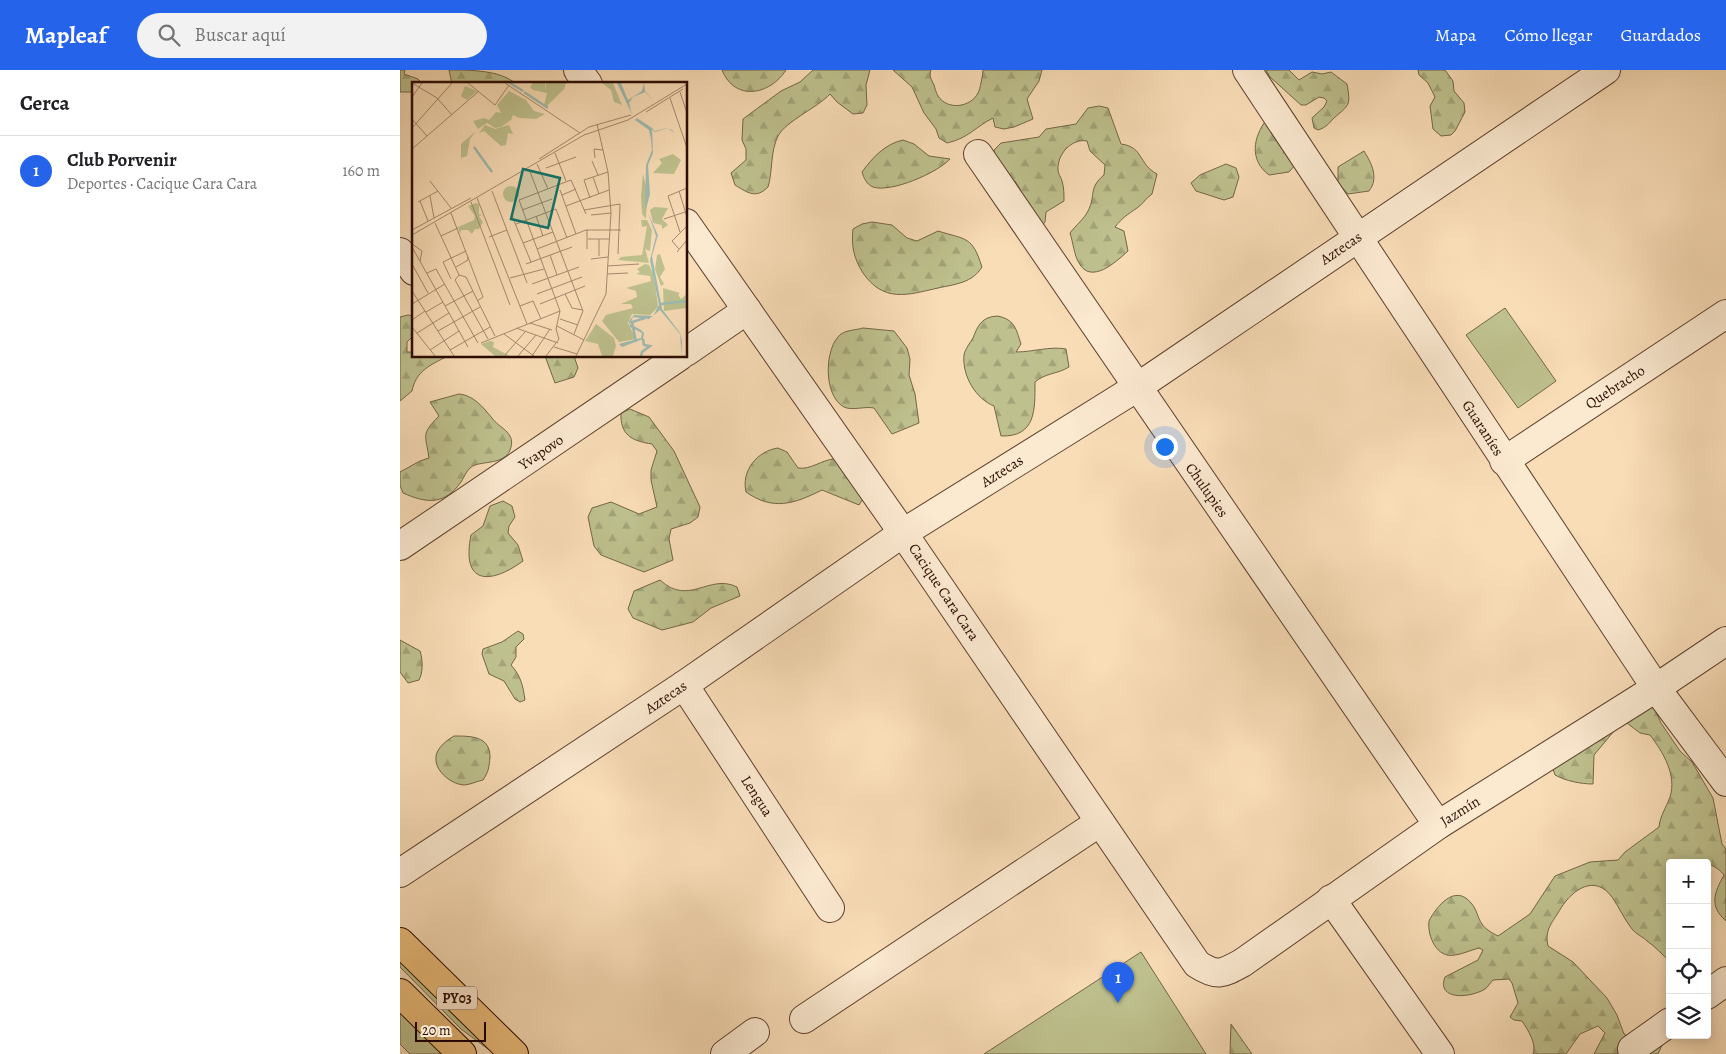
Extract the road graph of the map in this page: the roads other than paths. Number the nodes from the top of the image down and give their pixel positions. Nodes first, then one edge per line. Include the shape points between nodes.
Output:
1 (578, 70) edge
2 (1247, 70) edge
3 (1606, 70) edge
4 (587, 82) edge
5 (978, 154) dead end
6 (688, 226) edge
7 (1357, 238) junction
8 (400, 252) edge
9 (412, 268) edge
10 (747, 310) junction
11 (1726, 314) edge
12 (688, 351) edge
13 (677, 358) edge
14 (1136, 388) junction
15 (1504, 461) junction
16 (903, 533) junction
17 (400, 546) edge
18 (1726, 641) edge
19 (684, 685) junction
20 (1656, 688) junction
21 (1726, 782) edge
22 (1100, 822) junction
23 (1438, 825) junction
24 (400, 874) edge
25 (1331, 899) junction
26 (830, 908) dead end
27 (400, 942) edge
28 (1197, 964) joint
29 (1726, 981) edge
30 (400, 993) edge
31 (1708, 994) edge
32 (804, 1019) dead end
33 (1666, 1025) edge
34 (755, 1032) dead end
35 (506, 1048) edge
36 (1632, 1049) dead end
37 (462, 1054) edge
38 (725, 1054) edge
39 (1440, 1054) edge

1 - 4 street
2 - 7 street, Guaraníes
3 - 7 street, Aztecas
5 - 14 street, Chulupies
6 - 10 street, Cacique Cara Cara
7 - 14 street, Aztecas
7 - 15 street, Guaraníes
8 - 9 street
10 - 12 street
10 - 16 street, Cacique Cara Cara
11 - 15 street, Quebracho
13 - 17 street, Yvapovo
14 - 16 street, Aztecas
14 - 23 street, Chulupies
15 - 20 street, Guaraníes
16 - 19 street, Aztecas
16 - 22 street, Cacique Cara Cara
18 - 20 street, Jazmín
19 - 24 street, Aztecas
19 - 26 street, Lengua
20 - 21 street, Guaraníes
20 - 23 street, Jazmín
22 - 28 street, Cacique Cara Cara
22 - 32 street
23 - 25 street, Jazmín
25 - 28 street, Jazmín via 1224,973 1211,973
25 - 39 street
27 - 35 main road, PY03
29 - 31 street
30 - 37 main road, PY03
33 - 36 street
34 - 38 street

